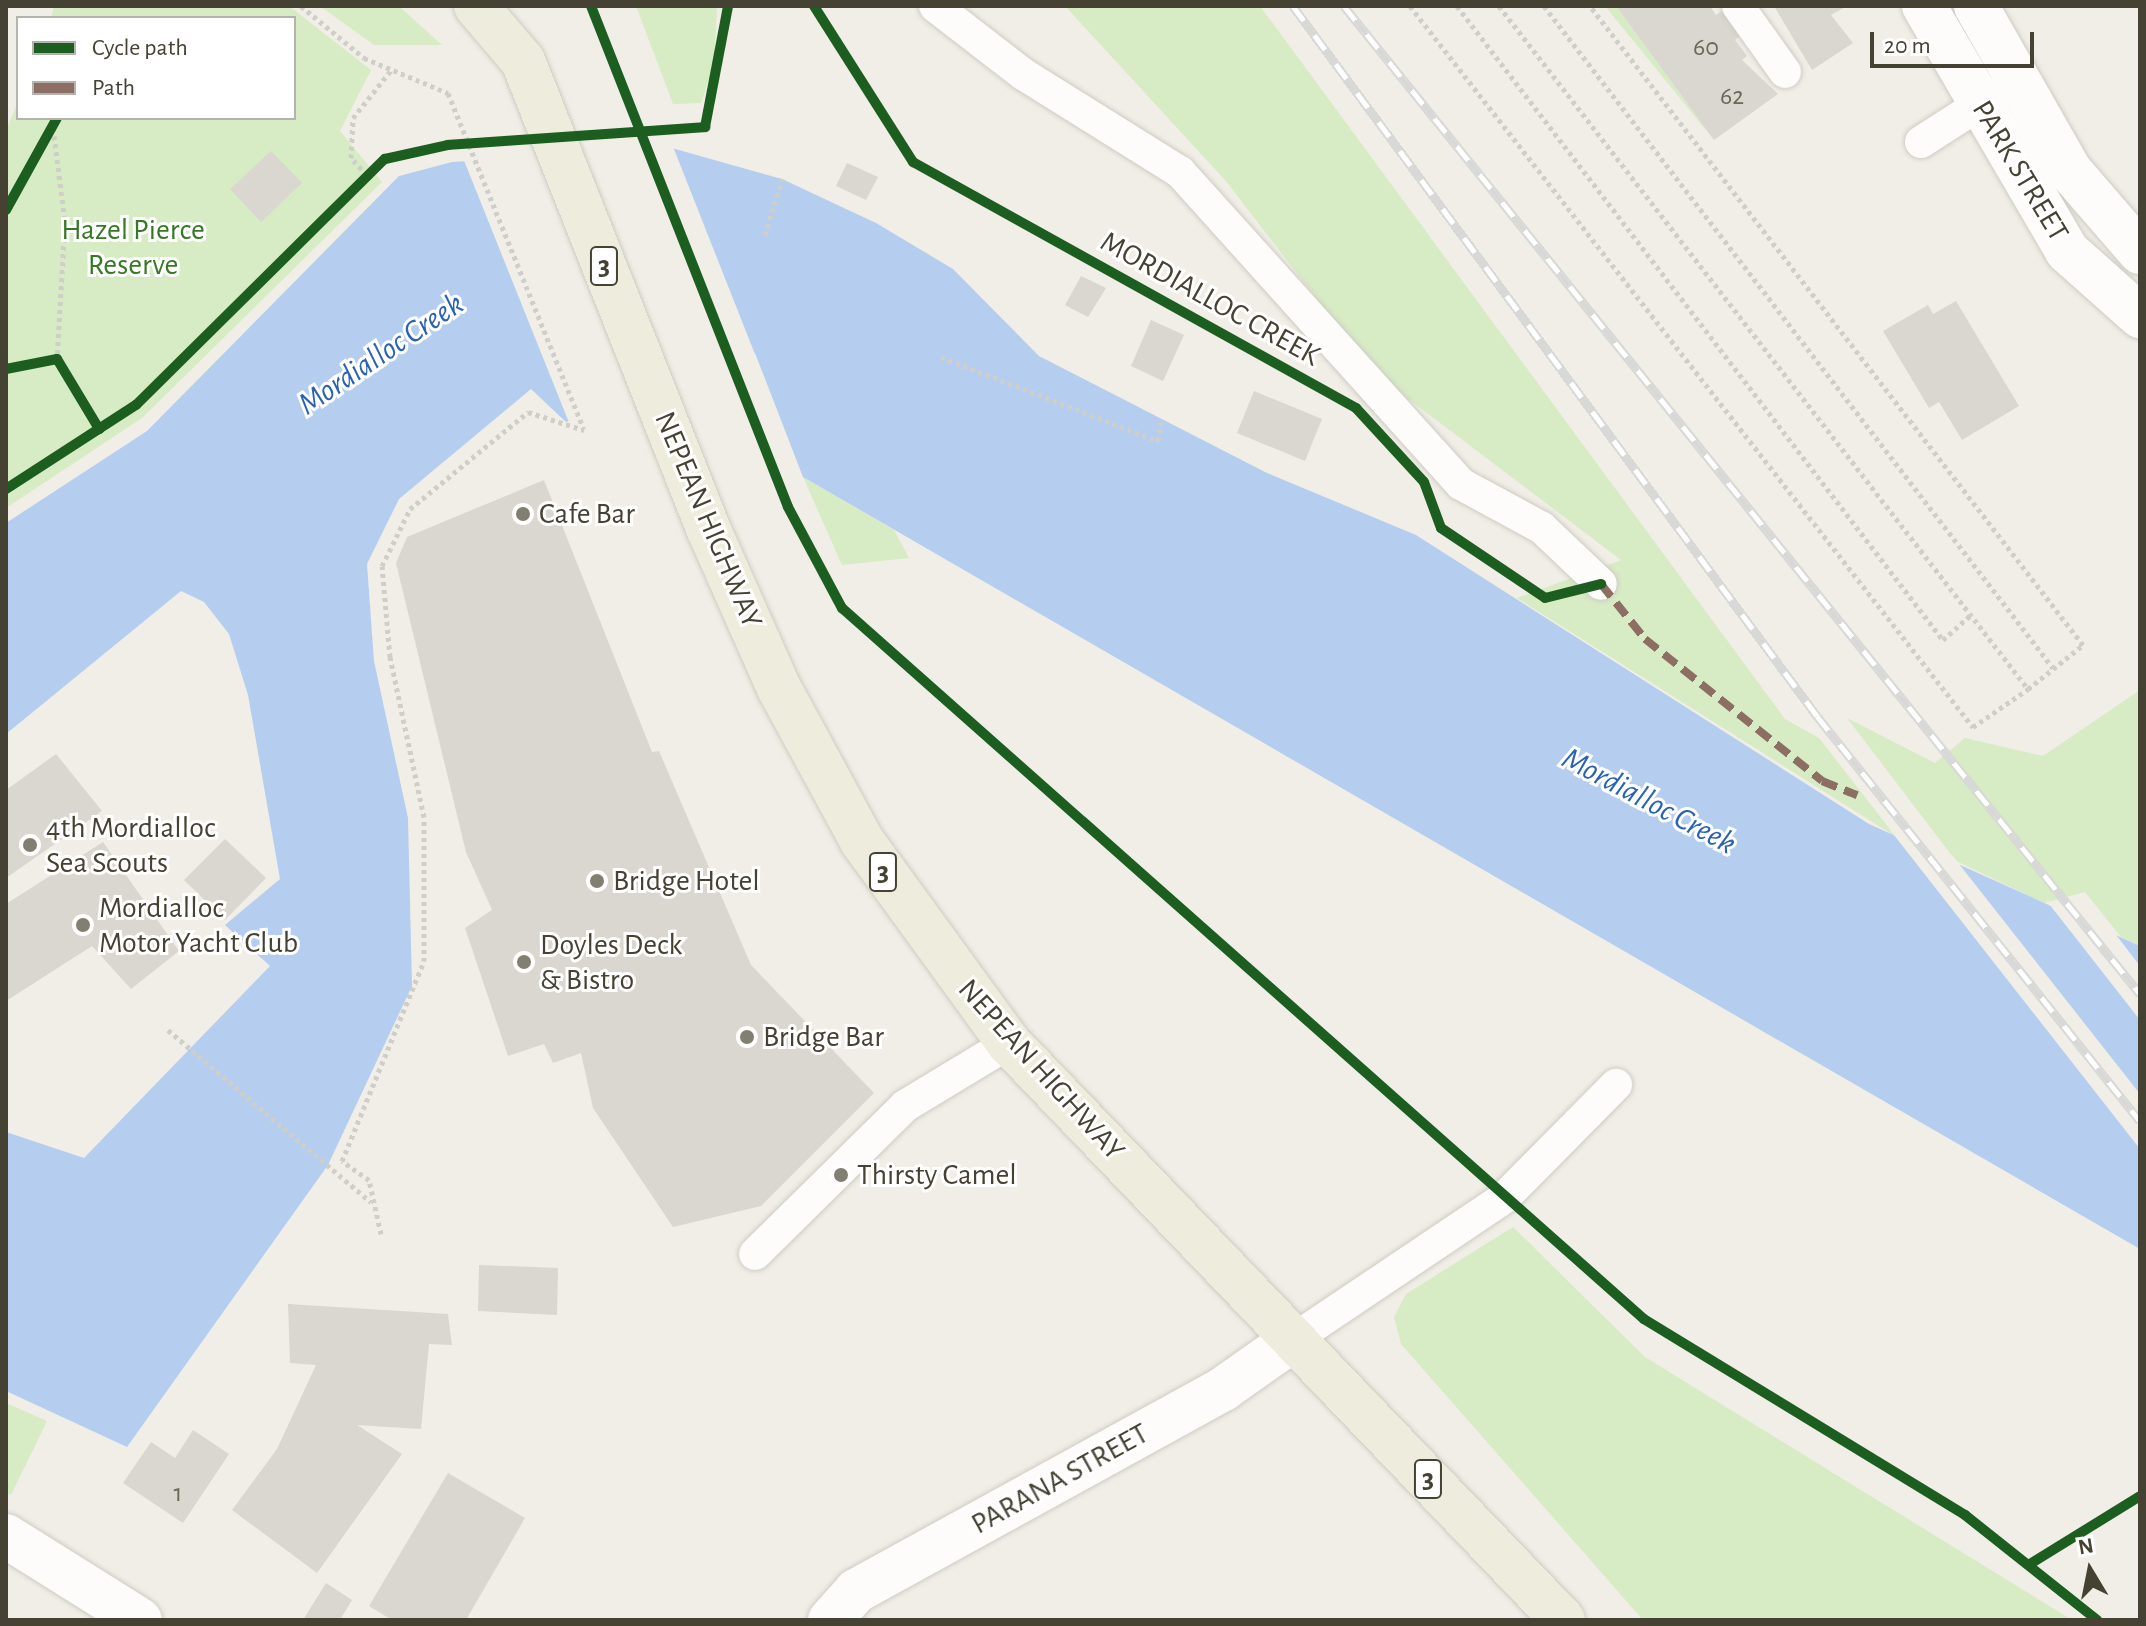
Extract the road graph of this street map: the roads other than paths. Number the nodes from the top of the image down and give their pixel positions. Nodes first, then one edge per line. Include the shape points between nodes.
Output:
1 (476, 6) edge
2 (521, 6) edge
3 (935, 6) edge
4 (1738, 6) edge
5 (1924, 6) edge
6 (1976, 6) edge
7 (523, 61) junction
8 (1785, 72) dead end
9 (2019, 80) junction
10 (1979, 104) junction
11 (1921, 142) dead end
12 (2140, 252) edge
13 (2140, 316) edge
14 (1601, 584) dead end
15 (1009, 1043) junction
16 (1616, 1085) dead end
17 (755, 1254) dead end
18 (1294, 1339) junction
19 (6, 1536) edge
20 (140, 1620) edge
21 (830, 1620) edge
22 (1563, 1620) edge

1 - 7 highway, 3
2 - 7 highway, 3
3 - 14 lane via 1023,74 1180,172 1461,484 1542,528
4 - 8 lane
5 - 10 street, PARK STREET
6 - 9 street, PARK STREET
7 - 15 highway, NEPEAN HIGHWAY / 3 via 779,688 831,787 906,906
9 - 10 lane
9 - 12 street, PARK STREET via 2070,171
10 - 11 lane
10 - 13 street, PARK STREET via 2067,251
15 - 17 lane via 905,1106
15 - 18 highway, NEPEAN HIGHWAY / 3
16 - 18 lane via 1505,1197
18 - 21 street, PARANA STREET via 1223,1389 856,1591
18 - 22 highway, NEPEAN HIGHWAY / 3
19 - 20 street

